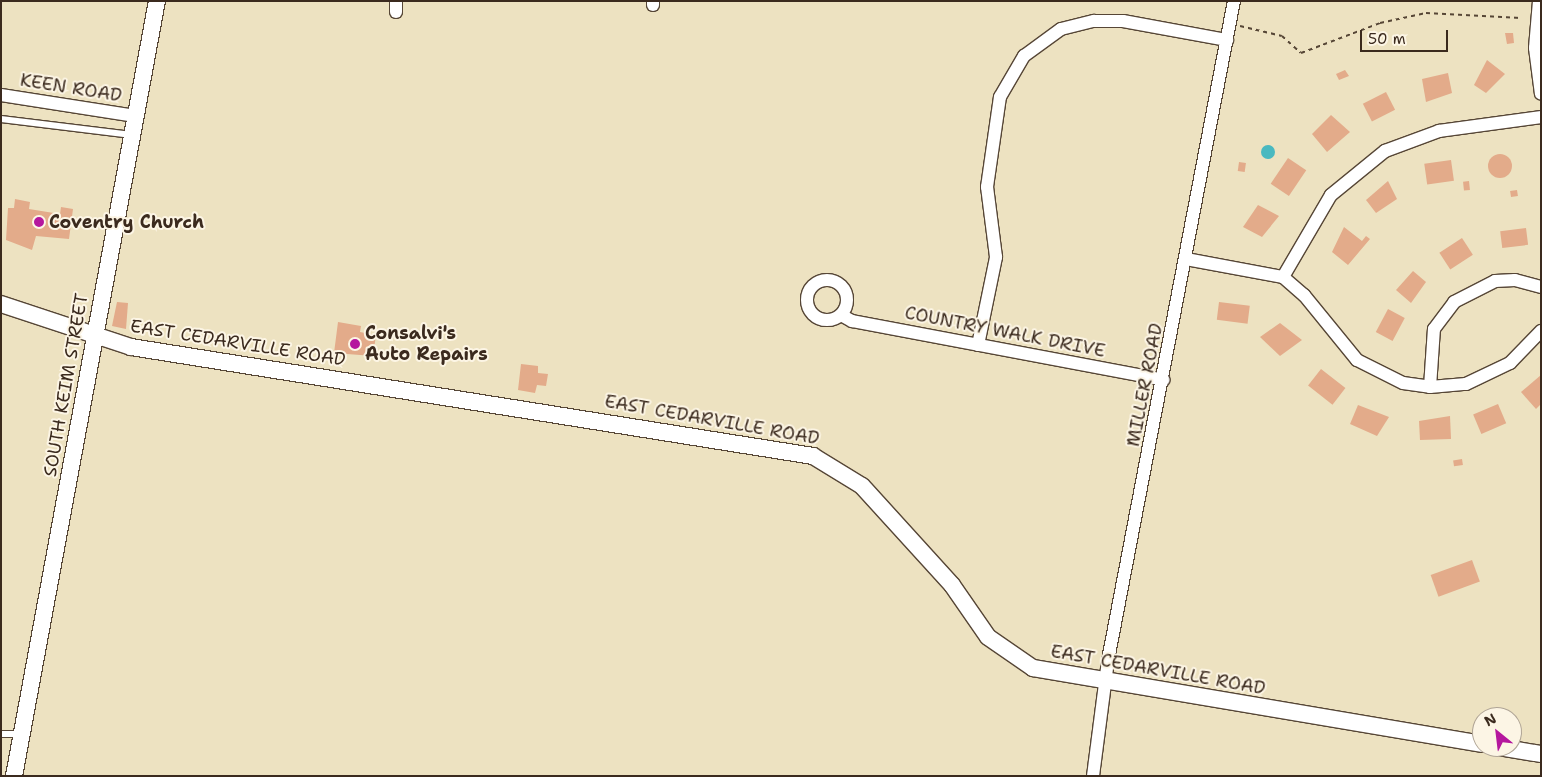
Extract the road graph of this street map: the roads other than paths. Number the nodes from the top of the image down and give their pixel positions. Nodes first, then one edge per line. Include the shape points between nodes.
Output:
1 (157, 1) edge
2 (1234, 1) edge
3 (1539, 1) edge
4 (1227, 40) junction
5 (1541, 94) edge
6 (1, 95) edge
7 (135, 116) junction
8 (1541, 118) edge
9 (1, 119) edge
10 (132, 135) junction
11 (1186, 259) junction
12 (1283, 277) junction
13 (1541, 287) edge
14 (1, 304) edge
15 (841, 315) dead end
16 (1541, 331) edge
17 (95, 338) junction
18 (978, 345) junction
19 (1164, 380) junction
20 (1430, 387) junction
21 (1106, 683) junction
22 (1, 734) edge
23 (22, 734) junction
24 (1472, 742) edge
25 (1522, 751) edge
26 (1541, 754) edge
27 (14, 776) edge
28 (1094, 776) edge

1 - 7 street, SOUTH KEIM STREET
2 - 4 street, MILLER ROAD
3 - 5 street via 1536,48
4 - 11 street, MILLER ROAD
4 - 18 street via 1123,21 1094,21 1060,29 1024,56 1000,96 987,187 996,256
6 - 7 street, KEEN ROAD
7 - 10 street, SOUTH KEIM STREET
8 - 12 street via 1437,132 1385,151 1331,195
9 - 10 lane
10 - 17 street, SOUTH KEIM STREET
11 - 12 street
11 - 19 street, MILLER ROAD
12 - 20 street via 1304,295 1358,360 1377,373
13 - 20 street via 1515,280 1495,282 1454,302 1434,329
14 - 17 street, EAST CEDARVILLE ROAD
15 - 18 street, COUNTRY WALK DRIVE via 852,321
16 - 20 street via 1499,370 1466,384
17 - 21 street, EAST CEDARVILLE ROAD via 813,456 862,486 919,546 1001,650 1033,668
17 - 23 street, SOUTH KEIM STREET
18 - 19 street, COUNTRY WALK DRIVE
19 - 21 street, MILLER ROAD
21 - 24 street, EAST CEDARVILLE ROAD
21 - 28 street, MILLER ROAD
22 - 23 lane
23 - 27 street, SOUTH KEIM STREET
25 - 26 street

